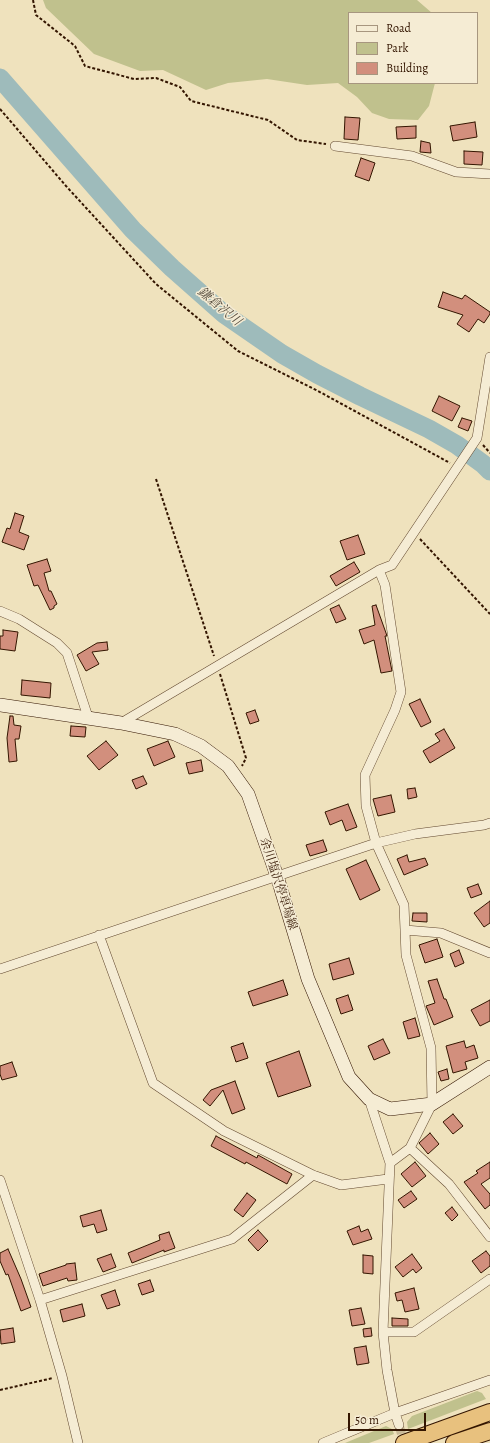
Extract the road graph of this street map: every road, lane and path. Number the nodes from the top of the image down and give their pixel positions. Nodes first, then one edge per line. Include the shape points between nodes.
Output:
1 (33, 0) edge
2 (0, 109) edge
3 (335, 146) joint
4 (490, 174) edge
5 (490, 357) edge
6 (458, 467) junction
7 (156, 479) dead end
8 (414, 532) junction
9 (379, 570) junction
10 (0, 611) edge
11 (490, 614) edge
12 (217, 666) junction
13 (0, 705) edge
14 (88, 718) junction
15 (121, 723) junction
16 (236, 778) junction
17 (490, 823) edge
18 (376, 843) junction
19 (277, 876) junction
20 (405, 930) junction
21 (99, 935) junction
22 (490, 953) edge
23 (0, 969) edge
24 (490, 1067) edge
25 (369, 1099) junction
26 (432, 1104) junction
27 (410, 1148) junction
28 (390, 1163) junction
29 (313, 1175) junction
30 (0, 1180) edge
31 (388, 1180) junction
32 (490, 1237) edge
33 (490, 1279) edge
34 (40, 1300) junction
35 (383, 1332) junction
36 (62, 1376) junction
37 (490, 1380) edge
38 (0, 1390) edge
39 (490, 1412) edge
40 (395, 1413) junction
41 (399, 1425) tunnel mouth
42 (490, 1431) edge
43 (78, 1443) edge
44 (322, 1443) edge
45 (404, 1443) edge
46 (454, 1443) edge

1 - 3 path via 36,15 75,46 85,66 134,79 156,78 180,87 190,101 268,120 297,140
2 - 6 path via 156,284 238,351 318,390
3 - 4 street via 412,156 456,172
5 - 6 street via 477,438
6 - 8 street
7 - 12 path
8 - 9 street via 392,564
8 - 11 path
9 - 12 street
9 - 18 street via 385,585 401,692 365,775 366,806
10 - 14 street via 19,618 67,652
12 - 15 street
12 - 16 path via 246,758
13 - 14 main road, 余川塩沢停車場線
14 - 15 main road, 余川塩沢停車場線
15 - 16 main road, 余川塩沢停車場線 via 175,734 201,746 228,766
16 - 19 main road, 余川塩沢停車場線 via 248,794
17 - 18 street via 484,826 415,834
18 - 19 street
18 - 20 street via 404,905
19 - 21 street
19 - 25 main road, 余川塩沢停車場線 via 308,979 349,1077
20 - 22 street via 441,932
20 - 26 street via 406,955 431,1048
21 - 23 street
21 - 29 street via 153,1083 224,1131
24 - 26 main road, 余川塩沢停車場線
25 - 26 main road, 余川塩沢停車場線 via 390,1109
25 - 28 street
26 - 27 street
27 - 28 street
27 - 32 street via 449,1184
28 - 31 street
29 - 31 street via 341,1185
29 - 34 street via 232,1239
30 - 34 street
31 - 35 street
33 - 35 street via 414,1332
34 - 36 street
35 - 40 street
36 - 38 path
36 - 43 street
37 - 40 street
39 - 45 highway
40 - 41 street
40 - 44 street
42 - 46 highway

